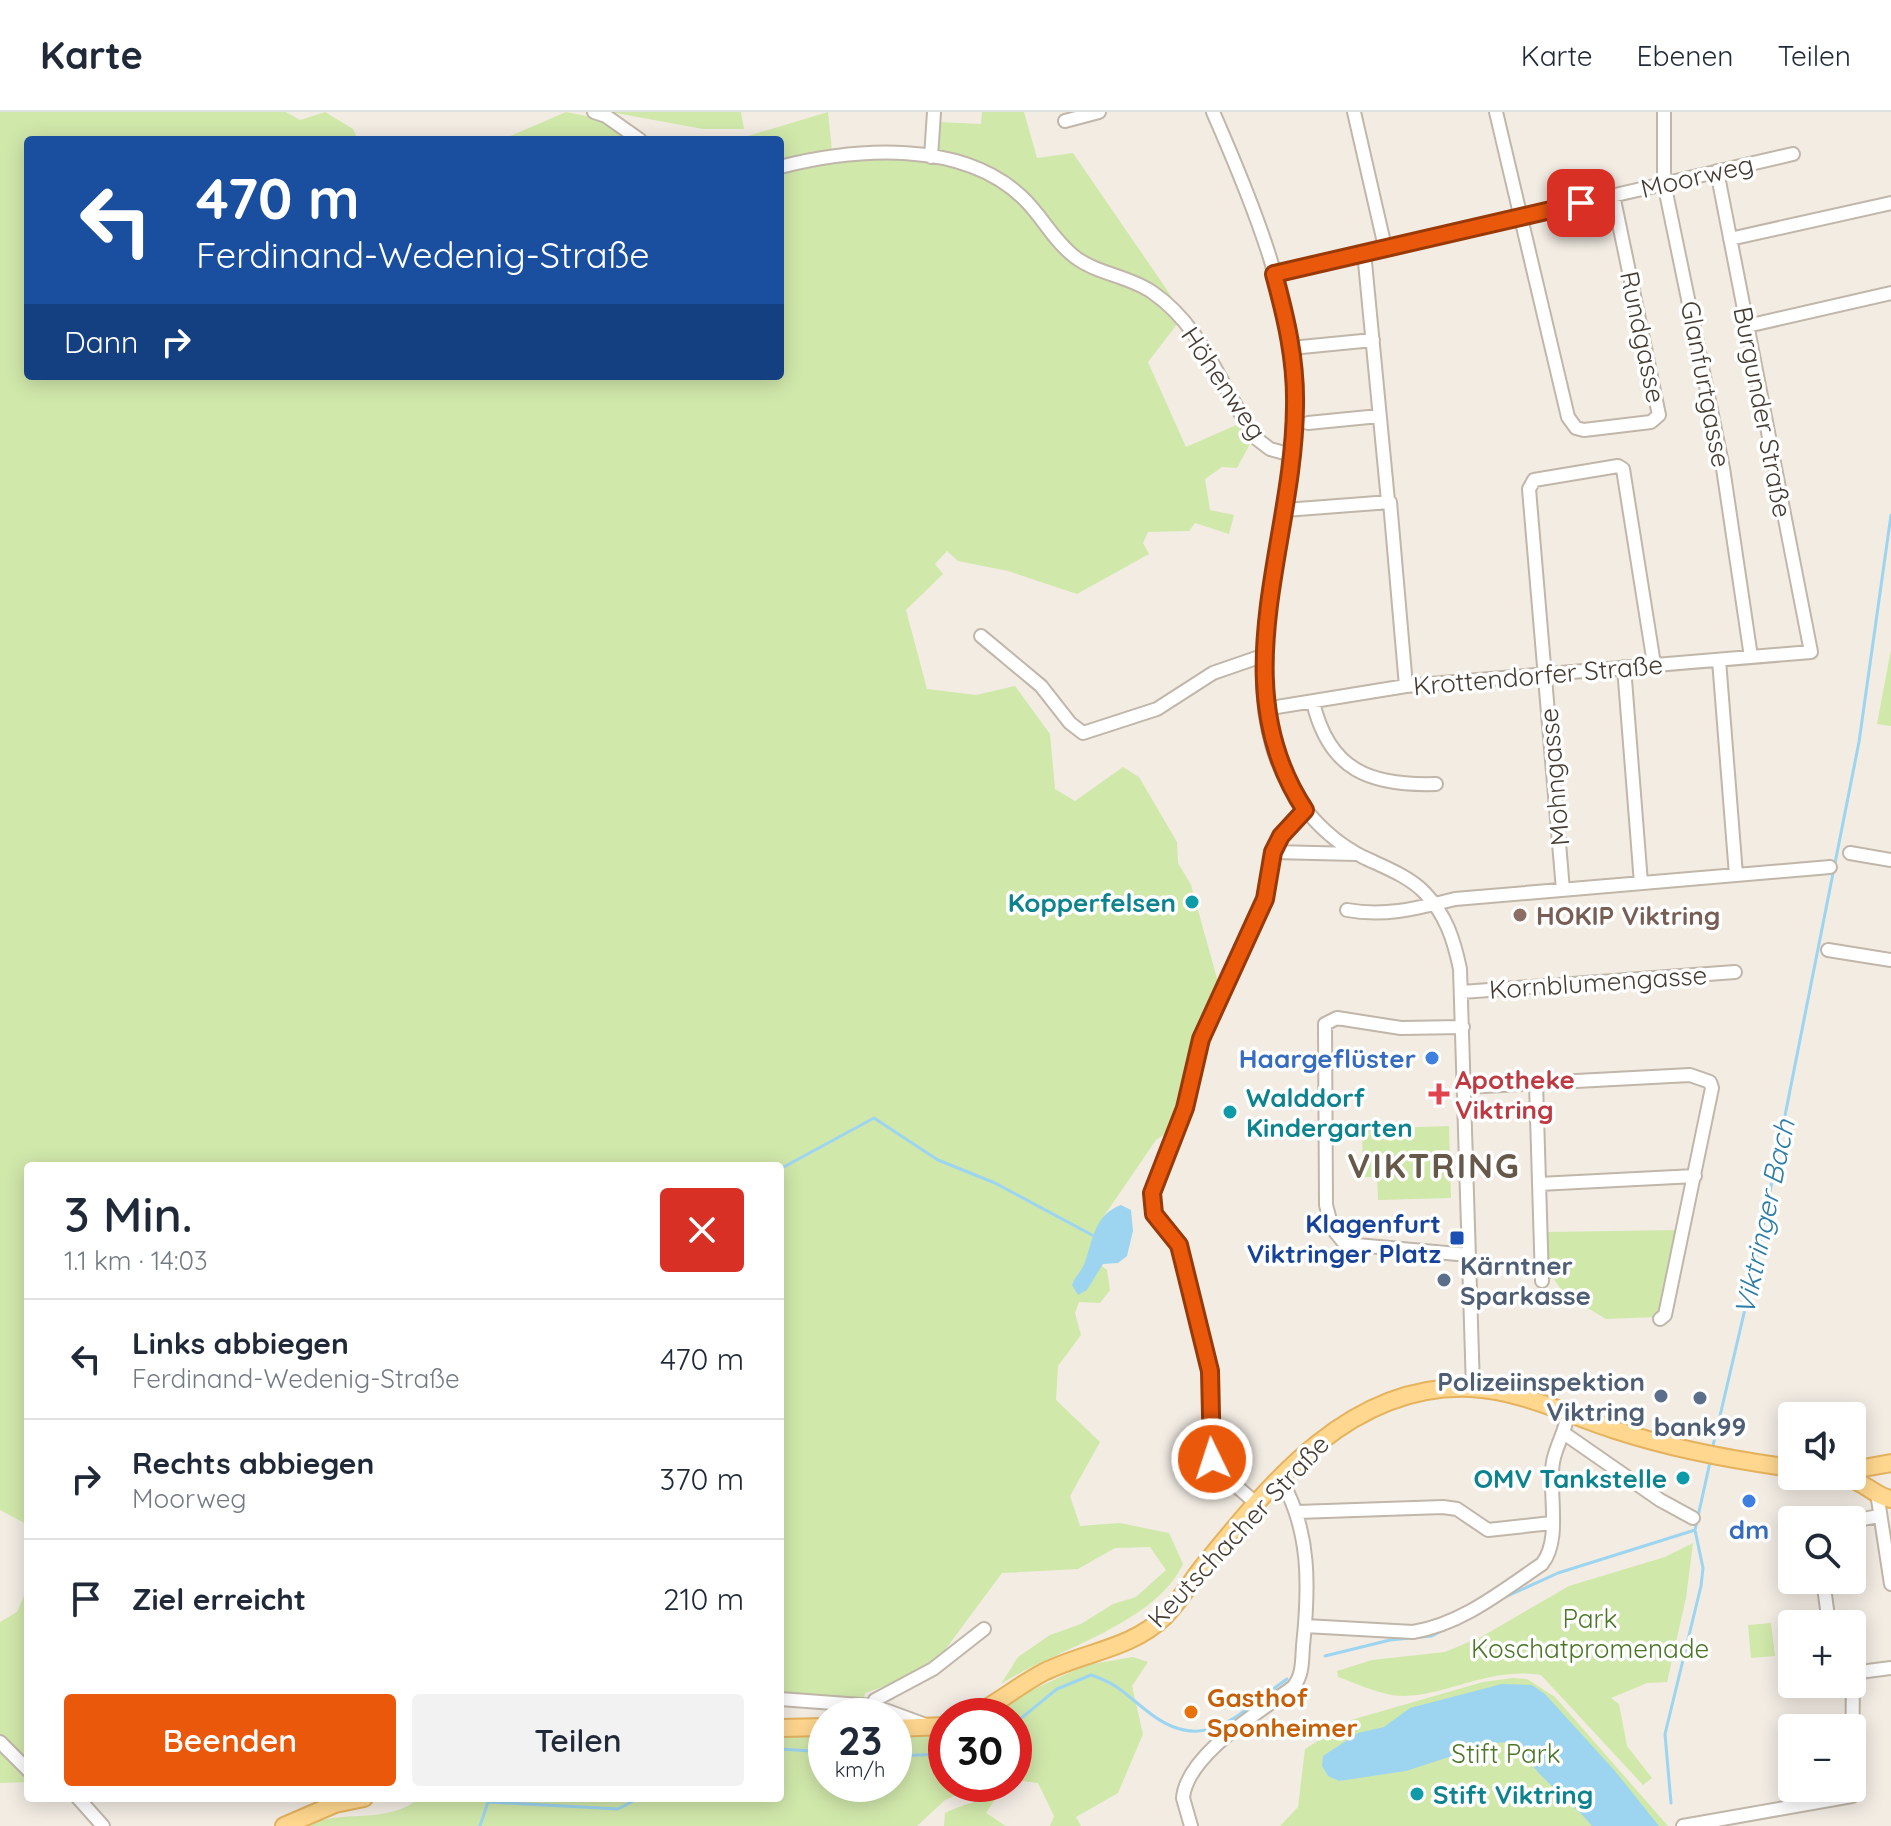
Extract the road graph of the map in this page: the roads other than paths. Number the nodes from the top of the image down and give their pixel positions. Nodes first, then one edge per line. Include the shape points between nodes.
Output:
1 (594, 112) edge
2 (934, 112) edge
3 (1099, 112) edge
4 (1213, 112) edge
5 (1354, 112) edge
6 (1496, 112) edge
7 (1664, 112) edge
8 (1065, 121) dead end
9 (634, 136) edge
10 (1793, 154) dead end
11 (931, 157) junction
12 (784, 166) edge
13 (1717, 171) junction
14 (1664, 183) junction
15 (1613, 195) junction
16 (1891, 203) edge
17 (1521, 217) junction
18 (1730, 239) junction
19 (1385, 247) junction
20 (1364, 252) junction
21 (1274, 274) junction
22 (1891, 293) edge
23 (1747, 326) junction
24 (1373, 340) junction
25 (1291, 348) junction
26 (1379, 416) junction
27 (1308, 423) dead end
28 (1292, 455) junction
29 (1388, 501) junction
30 (1285, 510) junction
31 (981, 636) dead end
32 (1811, 652) joint
33 (1265, 655) junction
34 (1751, 657) junction
35 (1719, 660) junction
36 (1654, 664) junction
37 (1624, 667) junction
38 (1545, 673) junction
39 (1406, 686) junction
40 (1313, 702) junction
41 (1265, 709) junction
42 (1436, 784) dead end
43 (1305, 810) junction
44 (1273, 852) junction
45 (1850, 853) dead end
46 (1358, 854) junction
47 (1891, 860) edge
48 (1830, 867) dead end
49 (1736, 875) junction
50 (1641, 883) junction
51 (1563, 890) junction
52 (1436, 905) junction
53 (1347, 910) dead end
54 (1828, 950) dead end
55 (1891, 960) edge
56 (1735, 972) dead end
57 (1462, 992) junction
58 (1463, 1027) junction
59 (1536, 1083) junction
60 (1465, 1087) junction
61 (1695, 1176) junction
62 (1539, 1184) junction
63 (1469, 1255) junction
64 (1542, 1281) dead end
65 (1660, 1319) dead end
66 (1473, 1388) junction
67 (1568, 1413) junction
68 (1565, 1434) junction
69 (1885, 1465) edge
70 (1778, 1466) edge
71 (1281, 1480) junction
72 (1882, 1495) edge
73 (1258, 1505) junction
74 (1297, 1512) junction
75 (1879, 1516) junction
76 (1693, 1518) dead end
77 (1866, 1518) edge
78 (1552, 1523) junction
79 (1890, 1567) edge
80 (1891, 1584) edge
81 (1305, 1626) junction
82 (984, 1629) dead end
83 (1891, 1668) edge
84 (1866, 1671) edge
85 (879, 1698) edge
86 (1002, 1698) edge
87 (784, 1699) edge
88 (808, 1701) edge
89 (808, 1727) edge
90 (784, 1728) edge
91 (0, 1742) edge
92 (24, 1766) edge
93 (82, 1802) edge
94 (345, 1802) edge
95 (1793, 1802) edge
96 (103, 1826) edge
97 (284, 1826) edge
98 (1191, 1826) edge
99 (1683, 1826) edge

1 - 9 street
2 - 11 street
3 - 8 street
4 - 21 street
5 - 19 street
6 - 17 street
7 - 14 street, Glanfurtgasse
10 - 13 street, Moorweg
11 - 12 street, Höhenweg via 877,151
11 - 28 street, Höhenweg via 998,178 1076,258 1162,299 1206,350 1257,439
13 - 14 street, Moorweg
13 - 18 street, Burgunder Straße
14 - 15 street, Moorweg
14 - 34 street, Glanfurtgasse via 1723,468
15 - 17 street, Moorweg
15 - 17 street, Rundgasse via 1659,409 1651,422 1584,430 1571,423
16 - 18 street
17 - 19 street, Moorweg
18 - 23 street, Burgunder Straße
19 - 20 street, Moorweg
20 - 21 street, Moorweg
20 - 24 street
21 - 25 street
22 - 23 street
23 - 32 street, Burgunder Straße
24 - 25 street
24 - 26 street
25 - 28 street
26 - 27 street
26 - 29 street
28 - 30 street
29 - 30 street
29 - 39 street
30 - 33 street
31 - 33 street via 1041,686 1083,733 1157,709 1213,673
32 - 34 street, Krottendorfer Straße
33 - 41 street
34 - 35 street, Krottendorfer Straße
35 - 36 street, Krottendorfer Straße
35 - 49 street
36 - 37 street, Krottendorfer Straße
36 - 38 street, Mohngasse via 1623,469 1618,466 1538,478 1529,489
37 - 38 street, Krottendorfer Straße
37 - 50 street
38 - 39 street, Krottendorfer Straße
38 - 51 street, Mohngasse
39 - 40 street, Krottendorfer Straße
40 - 41 street, Krottendorfer Straße
40 - 42 street via 1325,736 1344,761 1396,785
41 - 43 street via 1279,765
43 - 44 street
43 - 46 street
44 - 46 street
44 - 73 street via 1265,899 1201,1039 1185,1108 1152,1193 1154,1214 1179,1245 1210,1371 1212,1459
45 - 47 street
46 - 52 street via 1406,879
48 - 49 street
49 - 50 street
50 - 51 street
51 - 52 street
52 - 53 street via 1377,913
52 - 57 street via 1453,938
54 - 55 street
56 - 57 street, Kornblumengasse
57 - 58 street
58 - 60 street
58 - 63 street via 1401,1028 1337,1018 1325,1024 1326,1205 1332,1228 1345,1244
59 - 60 street
59 - 61 street via 1706,1078 1712,1088
59 - 62 street
60 - 63 street
61 - 62 street
61 - 65 street
62 - 64 street
63 - 66 street
66 - 67 main road, Keutschacher Straße
66 - 71 main road, Keutschacher Straße via 1428,1391 1366,1410 1320,1439
67 - 68 street
67 - 70 main road, Keutschacher Straße via 1697,1452
68 - 76 street
68 - 78 street via 1553,1460
69 - 72 main road via 1872,1476
71 - 73 main road, Keutschacher Straße
71 - 74 street
72 - 75 street
73 - 86 main road, Keutschacher Straße via 1164,1617 1144,1632 1043,1673
74 - 78 street via 1443,1507 1457,1509 1488,1530
74 - 81 street via 1306,1557
75 - 77 street
75 - 79 street
78 - 81 street via 1542,1564 1458,1618 1413,1632
79 - 80 street
81 - 98 street via 1293,1687 1217,1744 1195,1771 1183,1798
82 - 85 street via 919,1678
83 - 84 street
87 - 88 street
89 - 90 main road
91 - 92 street
93 - 96 street
94 - 97 main road
95 - 99 street

